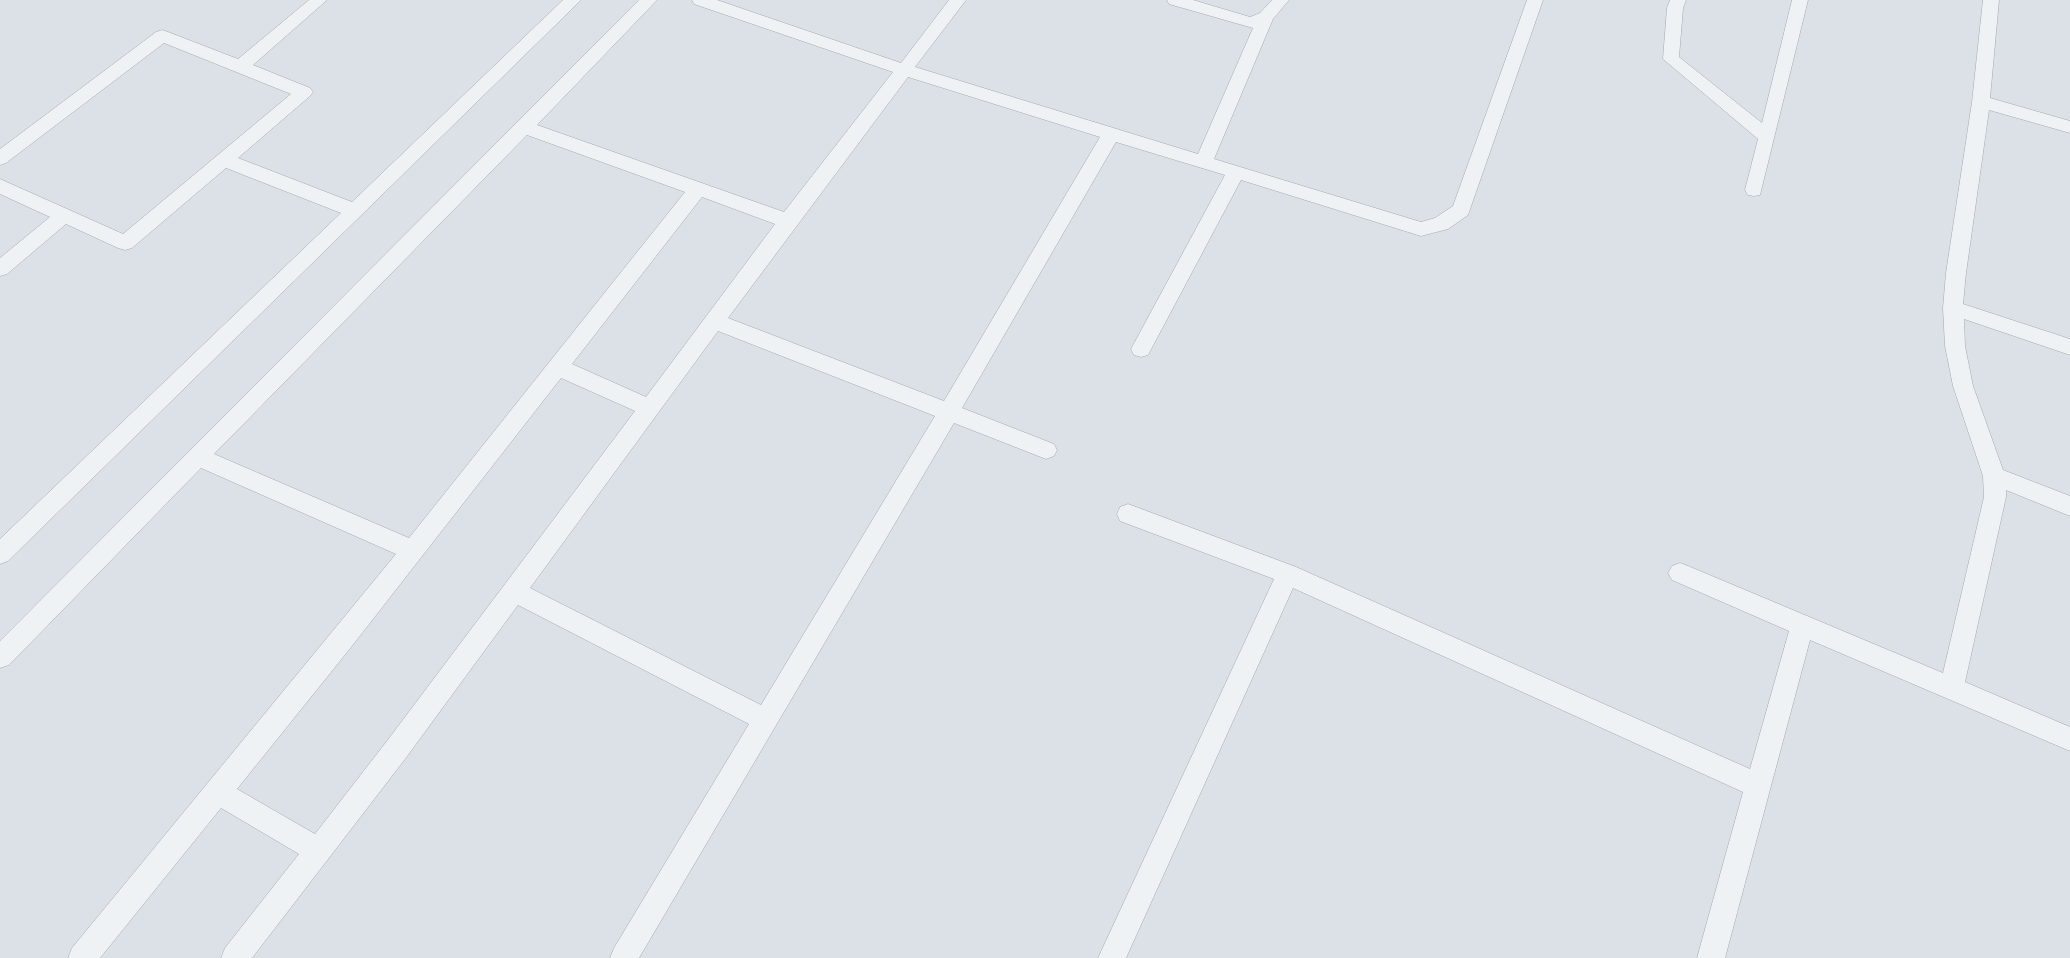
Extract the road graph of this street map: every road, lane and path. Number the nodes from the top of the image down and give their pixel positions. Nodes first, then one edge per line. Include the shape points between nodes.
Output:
1 (319, 0) edge
2 (573, 0) edge
3 (649, 0) edge
4 (700, 0) edge
5 (958, 0) edge
6 (1176, 0) edge
7 (1281, 0) edge
8 (1535, 0) edge
9 (1678, 0) edge
10 (1800, 0) edge
11 (1991, 0) edge
12 (1195, 3) edge
13 (1266, 17) junction
14 (240, 67) junction
15 (904, 70) junction
16 (1981, 102) junction
17 (524, 127) junction
18 (2070, 127) edge
19 (1111, 134) junction
20 (1767, 137) junction
21 (0, 158) edge
22 (224, 160) junction
23 (1203, 162) junction
24 (1236, 172) junction
25 (0, 186) edge
26 (698, 189) junction
27 (1754, 190) dead end
28 (355, 211) junction
29 (65, 216) junction
30 (788, 221) junction
31 (0, 269) edge
32 (1953, 308) junction
33 (715, 321) junction
34 (2070, 347) edge
35 (1141, 349) dead end
36 (557, 367) junction
37 (650, 408) junction
38 (949, 412) junction
39 (1046, 450) dead end
40 (198, 457) junction
41 (1994, 476) junction
42 (2070, 506) edge
43 (1128, 514) dead end
44 (412, 550) junction
45 (0, 554) edge
46 (1680, 573) dead end
47 (1288, 574) junction
48 (514, 591) junction
49 (1802, 625) junction
50 (0, 657) edge
51 (1951, 689) junction
52 (766, 720) junction
53 (2070, 739) edge
54 (1758, 786) junction
55 (218, 792) junction
56 (317, 850) junction
57 (82, 958) edge
58 (235, 958) edge
59 (624, 958) edge
60 (1112, 958) edge
61 (1711, 958) edge

1 - 14 street
2 - 28 street
3 - 17 street
4 - 15 street
5 - 15 street
6 - 12 street
7 - 13 street
8 - 24 street via 1461,210 1441,224 1421,230
9 - 20 lane via 1675,8 1671,59
10 - 20 lane
11 - 16 street
12 - 13 street via 1252,23
13 - 23 street
14 - 21 street via 162,36
14 - 22 street via 304,92
15 - 19 street
15 - 30 street
16 - 18 street
16 - 32 street
17 - 26 street
17 - 40 street
19 - 23 street
19 - 38 street
20 - 27 lane
22 - 28 street
22 - 29 street via 125,243
23 - 24 street
24 - 35 street
25 - 29 street
26 - 30 street
26 - 36 street
28 - 45 street
29 - 31 street
30 - 33 street
32 - 34 street
32 - 41 street via 1955,346 1962,386
33 - 37 street
33 - 38 street
36 - 37 street
36 - 44 street
37 - 48 street
38 - 39 street
38 - 52 street
40 - 44 street
40 - 50 street
41 - 42 street
41 - 51 street via 1995,497
43 - 47 street
44 - 55 street
46 - 49 street
47 - 54 street
47 - 60 street
48 - 52 street
48 - 56 street via 396,750
49 - 51 street
49 - 54 street
51 - 53 street
52 - 59 street
54 - 61 street
55 - 56 street
55 - 57 street
56 - 58 street

